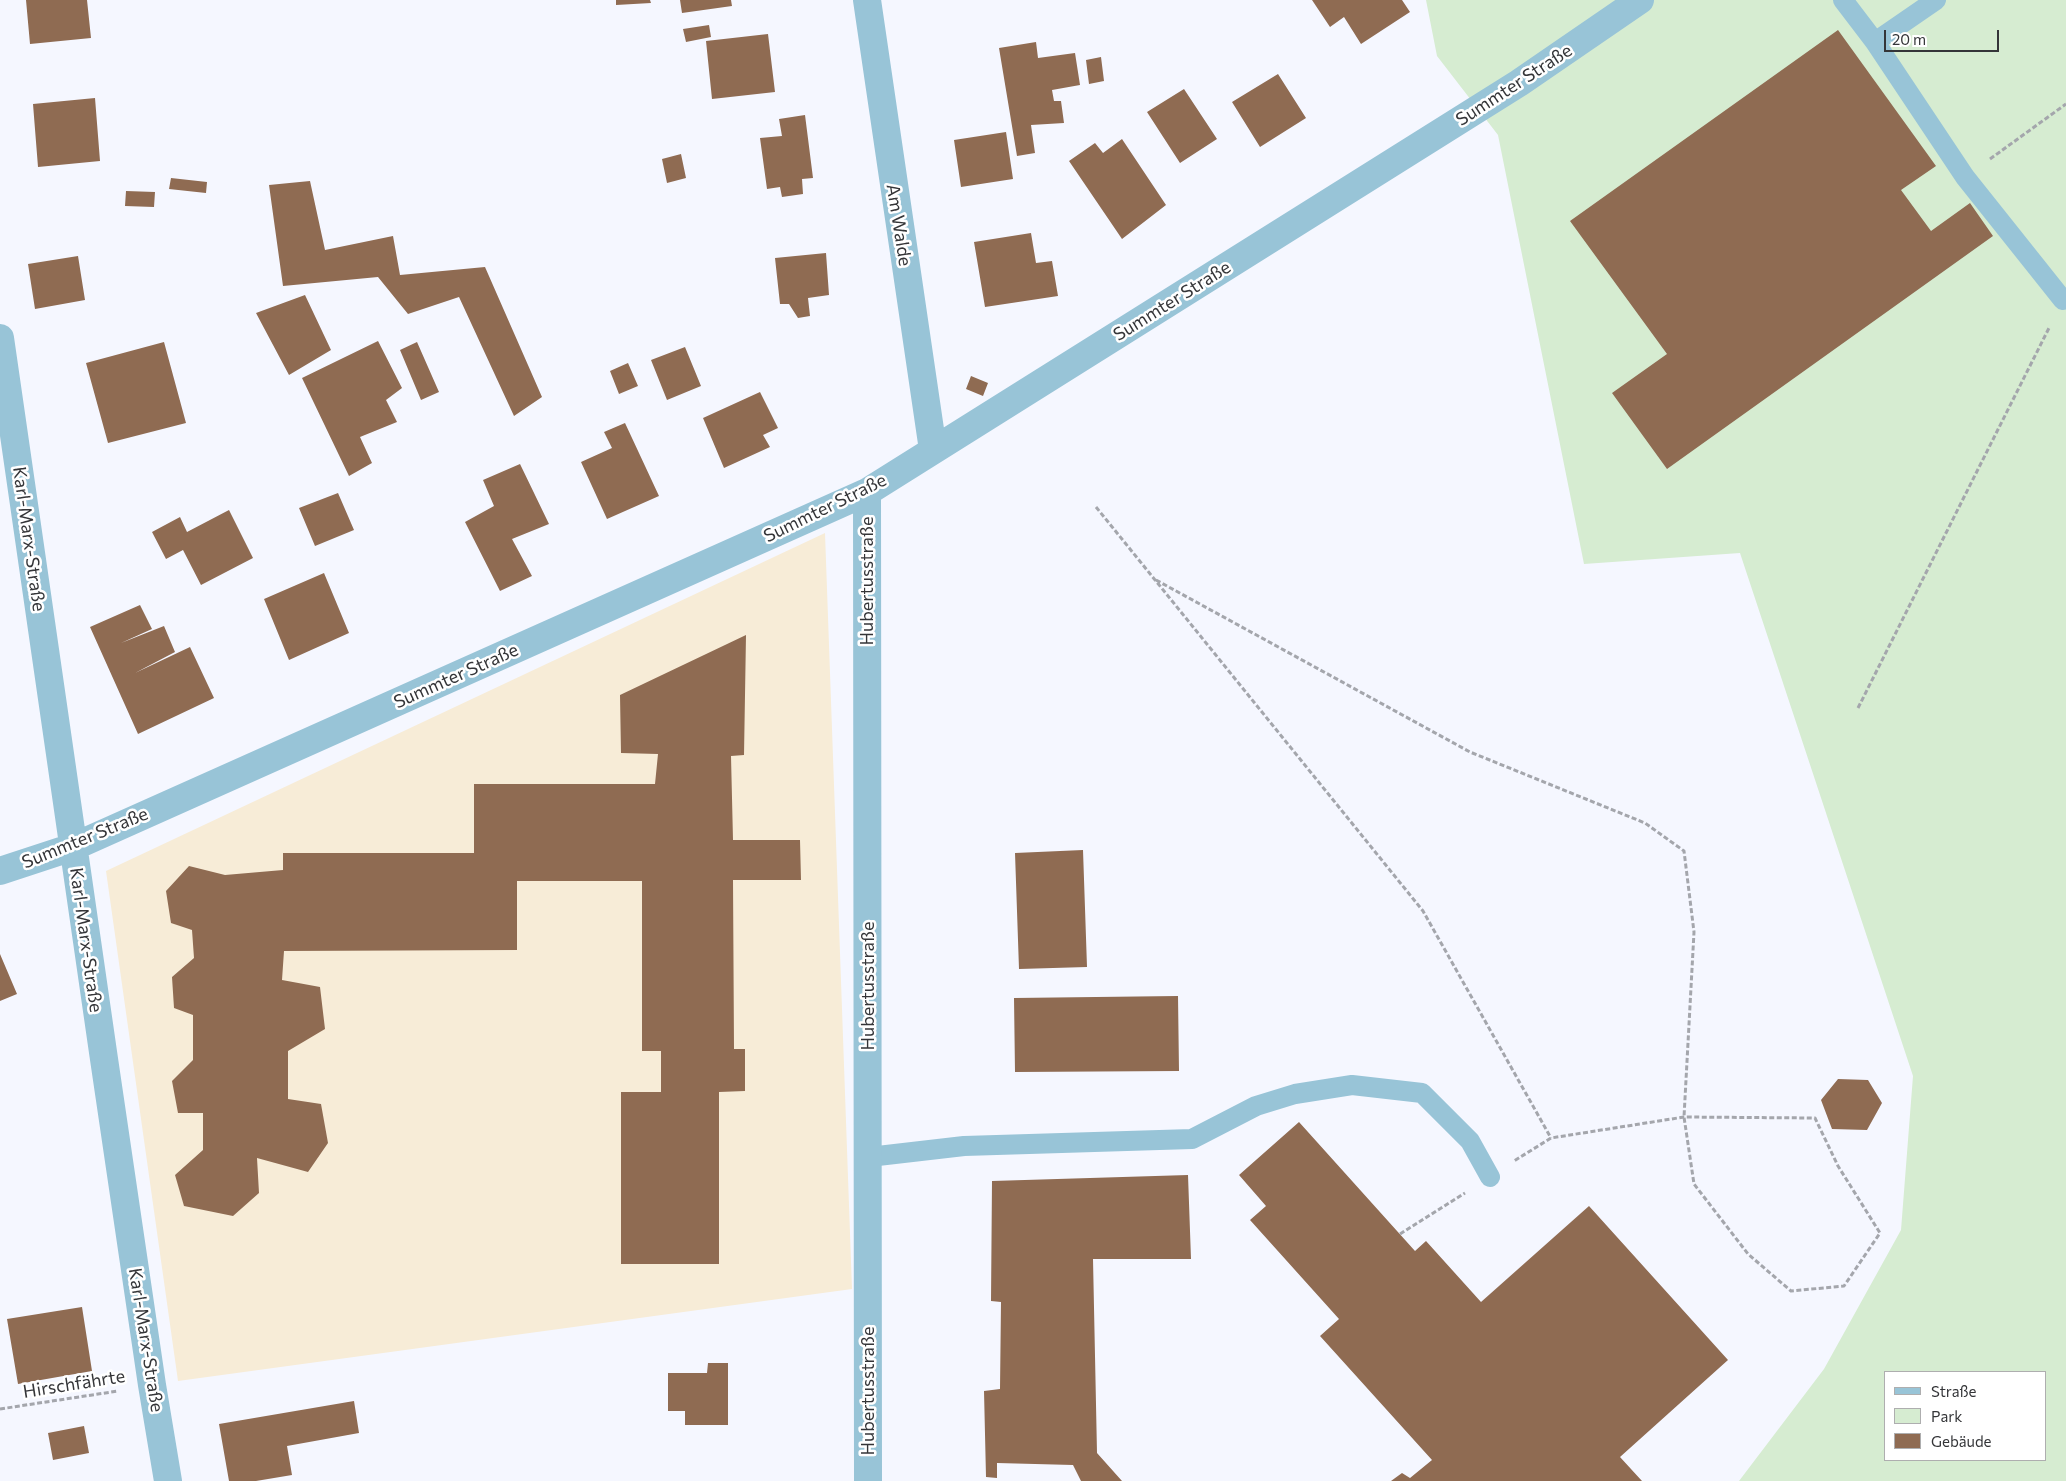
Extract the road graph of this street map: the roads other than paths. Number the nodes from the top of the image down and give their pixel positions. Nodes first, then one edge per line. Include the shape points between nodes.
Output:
1 (867, 0) edge
2 (1640, 0) edge
3 (1843, 0) edge
4 (1936, 0) edge
5 (1875, 42) junction
6 (2063, 300) road end
7 (0, 338) edge
8 (933, 450) junction
9 (867, 492) junction
10 (73, 847) junction
11 (0, 871) edge
12 (869, 1157) junction
13 (1490, 1177) road end
14 (168, 1481) edge
15 (868, 1481) edge

1 - 8 street, Am Walde
2 - 8 street, Summter Straße via 1519,83
3 - 5 lane
4 - 5 lane
5 - 6 lane via 1965,177
7 - 10 street, Karl-Marx-Straße
8 - 9 street, Summter Straße
9 - 10 street, Summter Straße
9 - 12 street, Hubertusstraße
10 - 11 street, Summter Straße
10 - 14 street, Karl-Marx-Straße
12 - 13 lane via 964,1146 1192,1139 1256,1106 1295,1094 1352,1085 1422,1093 1470,1141
12 - 15 street, Hubertusstraße

